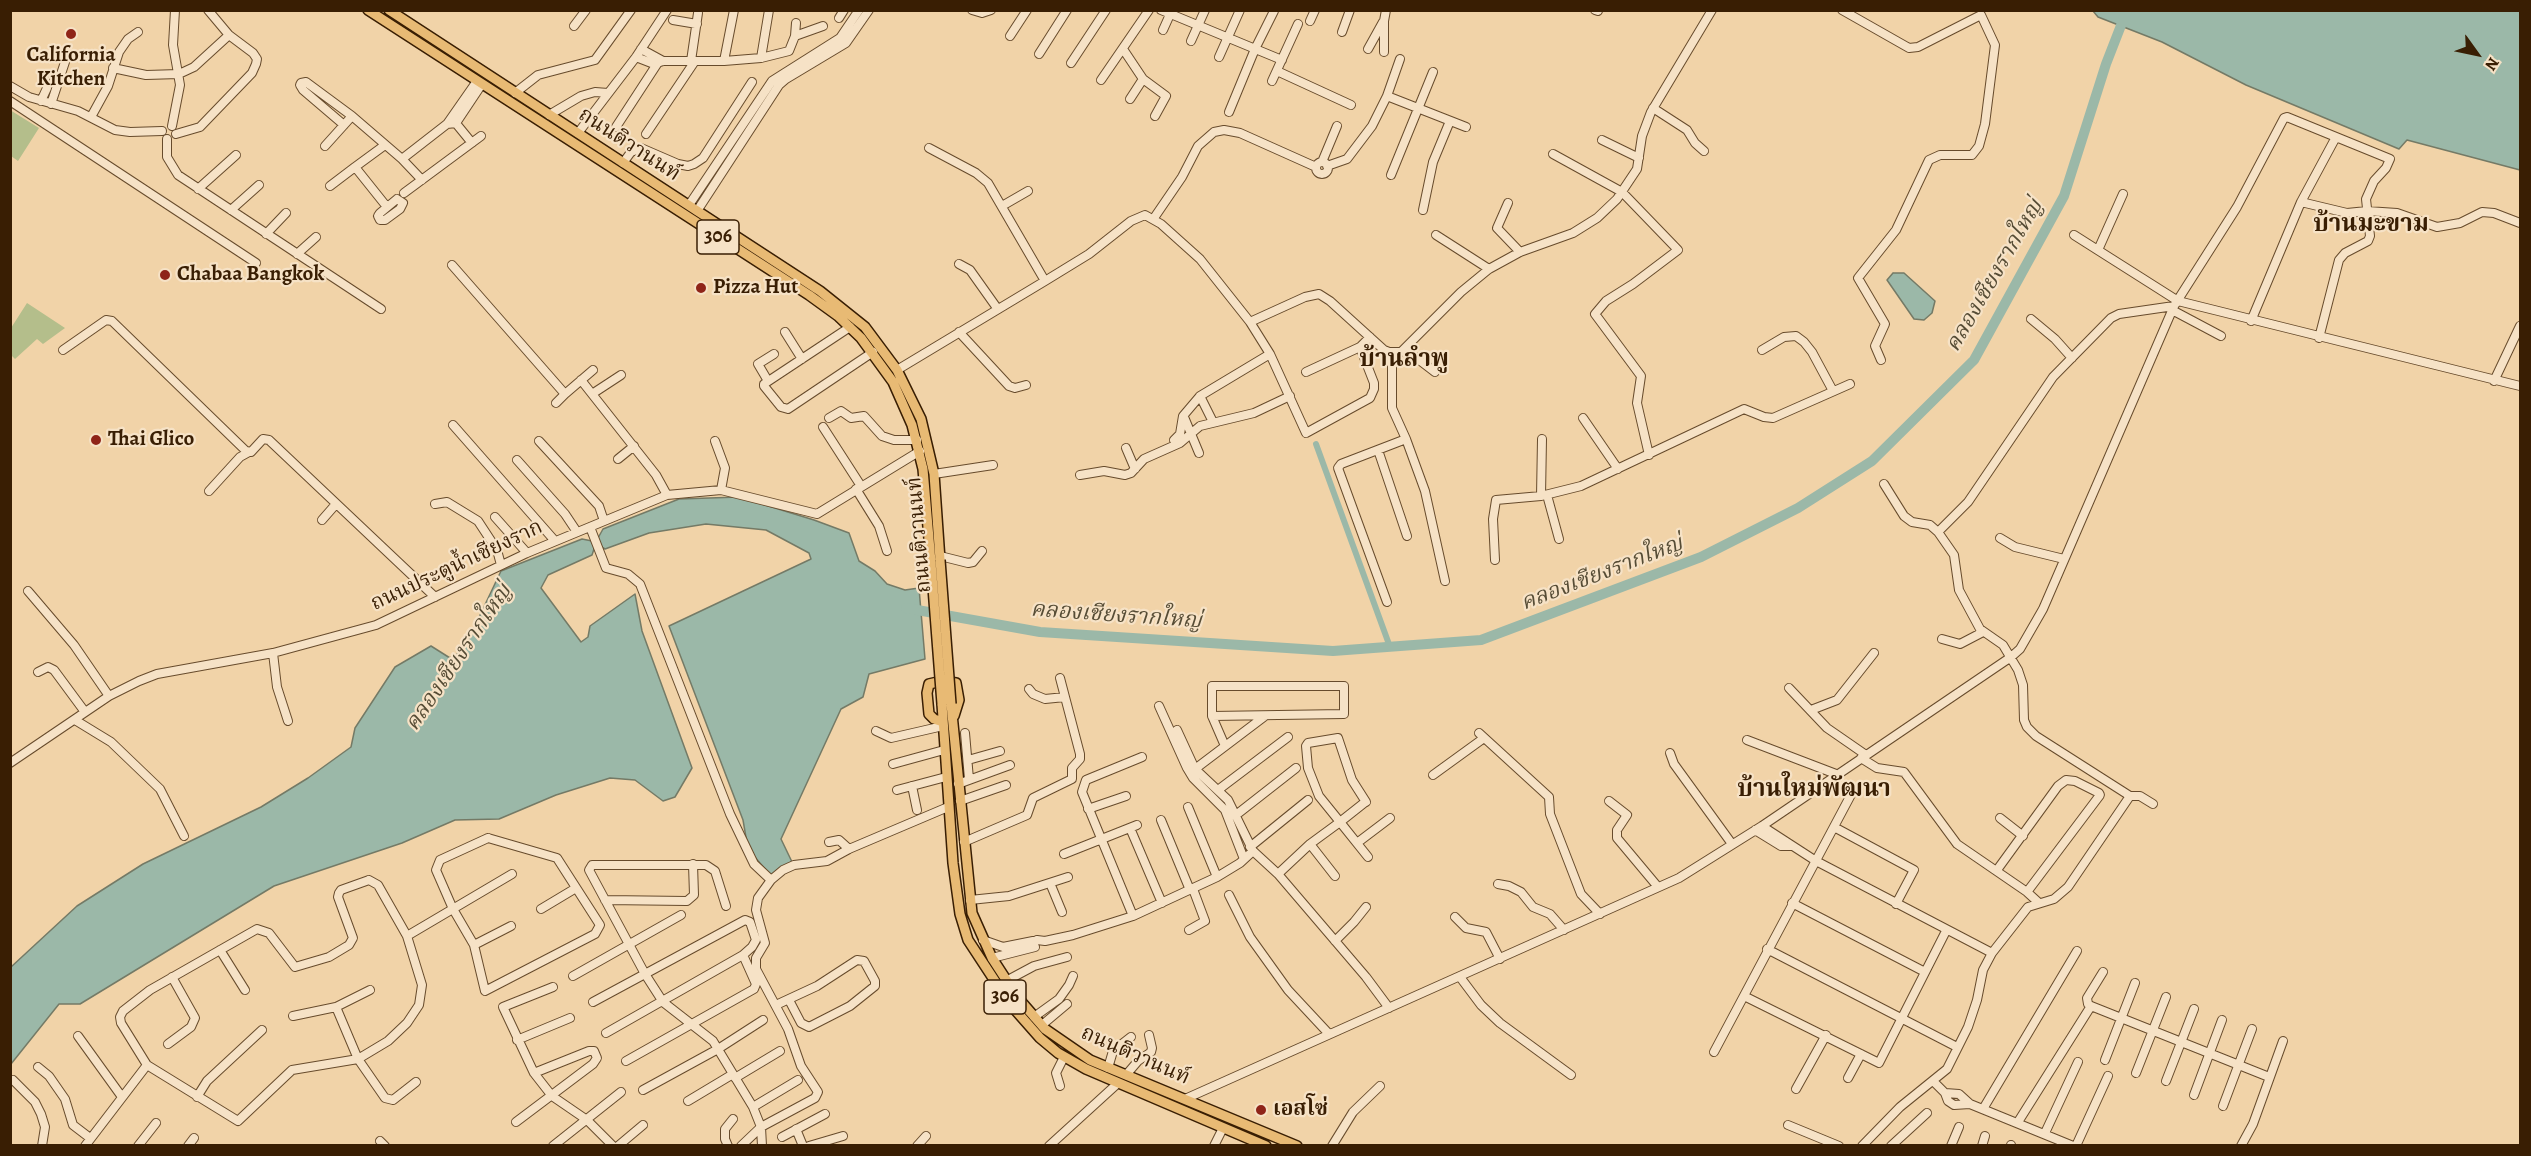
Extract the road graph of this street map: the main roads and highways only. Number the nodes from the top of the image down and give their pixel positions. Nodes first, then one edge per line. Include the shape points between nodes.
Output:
1 (368, 10) edge
2 (388, 10) edge
3 (469, 63) junction
4 (463, 72) junction
5 (488, 75) junction
6 (480, 82) junction
7 (937, 559) junction
8 (946, 723) junction
9 (1266, 1146) edge
10 (1297, 1146) edge

1 - 4 main road, ถนนติวานนท์ / 306
2 - 3 main road, ถนนติวานนท์ / 306
3 - 4 main road
3 - 5 main road, ถนนติวานนท์ / 306
4 - 6 main road, ถนนติวานนท์ / 306
5 - 6 main road
5 - 7 main road, ถนนติวานนท์ / 306 via 851,314 880,344 921,419 934,474
6 - 7 main road, ถนนติวานนท์ / 306 via 802,291 850,327 873,352 901,397 920,451
7 - 8 main road, ถนนติวานนท์ / 306, bridge
8 - 8 main road via 931,717 929,684 954,682 958,690 959,700
8 - 9 main road, ถนนติวานนท์ / 306 via 944,750 957,893 968,940 996,985 1040,1038 1064,1057
8 - 10 main road, ถนนติวานนท์ / 306 via 958,784 972,913 992,958 1034,1017 1072,1049 1108,1068

